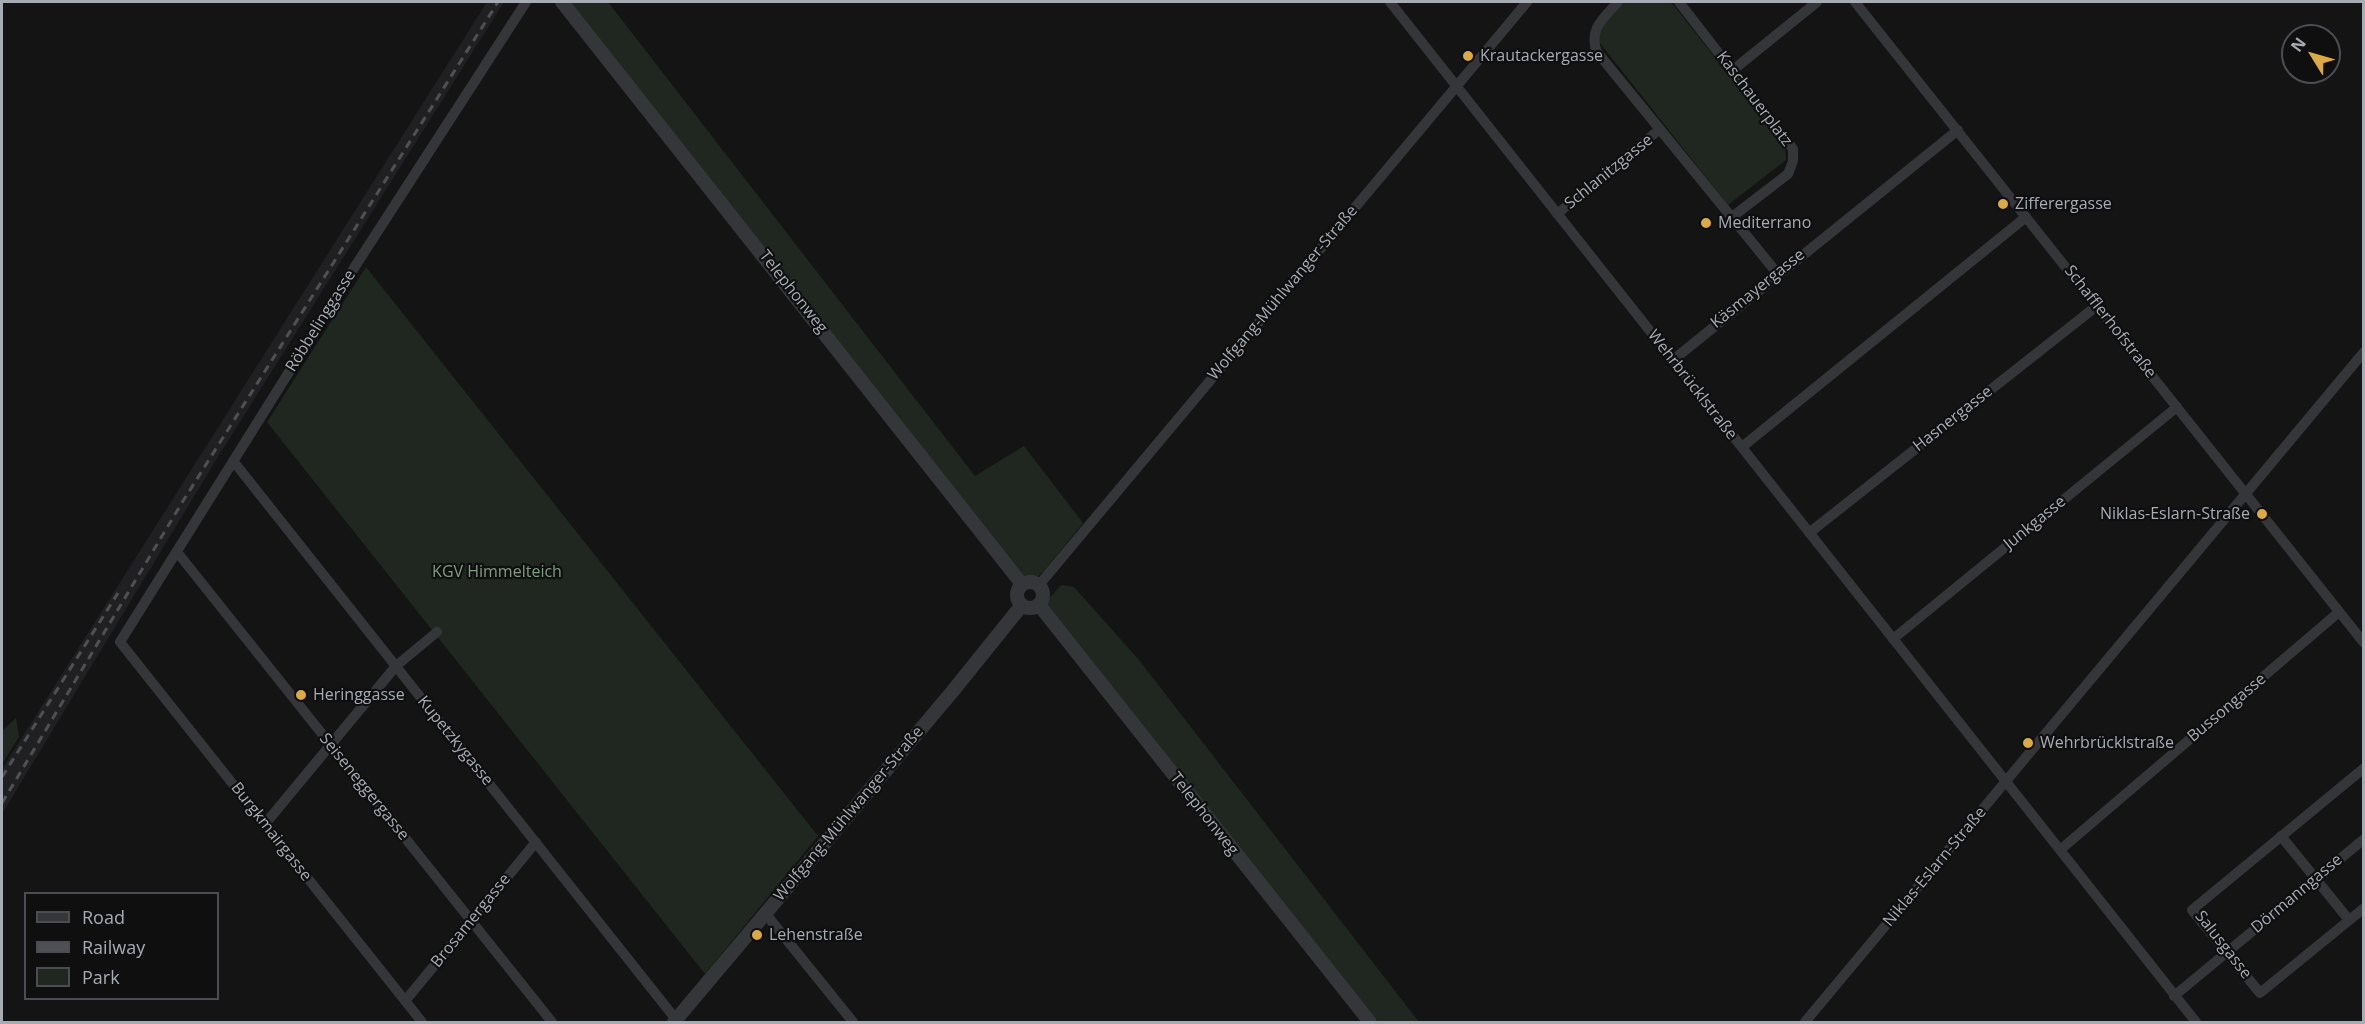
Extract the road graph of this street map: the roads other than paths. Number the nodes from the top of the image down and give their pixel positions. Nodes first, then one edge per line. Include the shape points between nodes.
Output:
1 (526, 2) edge
2 (562, 2) edge
3 (1390, 2) edge
4 (1527, 2) edge
5 (1618, 2) edge
6 (1679, 2) edge
7 (1817, 2) edge
8 (1855, 2) edge
9 (1733, 70) junction
10 (1456, 86) junction
11 (1660, 129) junction
12 (1958, 130) junction
13 (1557, 214) junction
14 (1732, 217) junction
15 (2026, 217) junction
16 (1777, 273) junction
17 (2098, 305) junction
18 (2364, 352) edge
19 (1672, 360) junction
20 (2177, 407) junction
21 (1742, 447) junction
22 (234, 462) junction
23 (2246, 494) junction
24 (1809, 533) junction
25 (177, 552) junction
26 (1022, 584) junction
27 (1039, 585) junction
28 (1022, 605) junction
29 (1039, 605) junction
30 (2339, 612) junction
31 (437, 632) dead end
32 (1893, 639) junction
33 (120, 642) joint
34 (2364, 643) edge
35 (396, 666) junction
36 (330, 745) junction
37 (2364, 768) edge
38 (2006, 782) junction
39 (265, 824) junction
40 (2281, 836) junction
41 (2364, 839) edge
42 (536, 842) junction
43 (2060, 850) junction
44 (2316, 879) junction
45 (2364, 908) edge
46 (765, 913) junction
47 (2349, 920) junction
48 (471, 921) junction
49 (2227, 952) junction
50 (2175, 996) junction
51 (405, 1001) junction
52 (676, 1022) edge
53 (422, 1023) edge
54 (552, 1023) edge
55 (853, 1023) edge
56 (1370, 1023) edge
57 (1805, 1023) edge
58 (2196, 1023) edge

1 - 22 street, Röbbelinggasse
2 - 26 street, Telephonweg
3 - 10 street, Wehrbrücklstraße
4 - 10 street, Wolfgang-Mühlwanger-Straße
5 - 11 street via 1595,28 1594,44
6 - 9 street, Kaschauerplatz
7 - 9 street
8 - 12 street, Schafflerhofstraße
9 - 14 street, Kaschauerplatz via 1793,149 1793,161 1788,174
10 - 13 street, Wehrbrücklstraße
10 - 27 street, Wolfgang-Mühlwanger-Straße
11 - 13 street, Schlanitzgasse
11 - 14 street
12 - 15 street, Schafflerhofstraße
12 - 16 street, Käsmayergasse
13 - 19 street, Wehrbrücklstraße
14 - 16 street
15 - 17 street, Schafflerhofstraße
15 - 21 street
16 - 19 street, Käsmayergasse
17 - 20 street, Schafflerhofstraße
17 - 24 street, Hasnergasse
18 - 23 street, Niklas-Eslarn-Straße
19 - 21 street, Wehrbrücklstraße
20 - 23 street, Schafflerhofstraße
20 - 32 street, Junkgasse
21 - 24 street, Wehrbrücklstraße
22 - 25 street, Röbbelinggasse
22 - 35 street, Kupetzkygasse
23 - 30 street, Schafflerhofstraße
23 - 38 street, Niklas-Eslarn-Straße
24 - 32 street, Wehrbrücklstraße
25 - 33 street, Röbbelinggasse
25 - 36 street, Seiseneggergasse
26 - 27 street
26 - 28 street via 1017,592
27 - 29 street via 1044,595
28 - 29 street
28 - 46 street, Wolfgang-Mühlwanger-Straße
29 - 56 street, Telephonweg
30 - 34 street, Schafflerhofstraße
30 - 43 street, Bussongasse
31 - 35 street
32 - 38 street, Wehrbrücklstraße
33 - 39 street, Burgkmairgasse
35 - 36 street
35 - 42 street, Kupetzkygasse
36 - 39 street
36 - 48 street, Seiseneggergasse
37 - 40 street, Salusgasse
38 - 43 street, Wehrbrücklstraße
38 - 57 street, Niklas-Eslarn-Straße
39 - 51 street, Burgkmairgasse
40 - 44 street
40 - 49 street, Salusgasse via 2192,910
41 - 44 street, Dörmanngasse
42 - 48 street, Brosamergasse
42 - 52 street, Kupetzkygasse
43 - 50 street, Wehrbrücklstraße
44 - 47 street
44 - 49 street, Dörmanngasse
45 - 47 street, Salusgasse
46 - 52 street, Wolfgang-Mühlwanger-Straße
46 - 55 street
47 - 49 street, Salusgasse via 2260,993
48 - 51 street, Brosamergasse
48 - 54 street, Seiseneggergasse
49 - 50 street, Dörmanngasse
50 - 58 street, Wehrbrücklstraße
51 - 53 street, Burgkmairgasse

